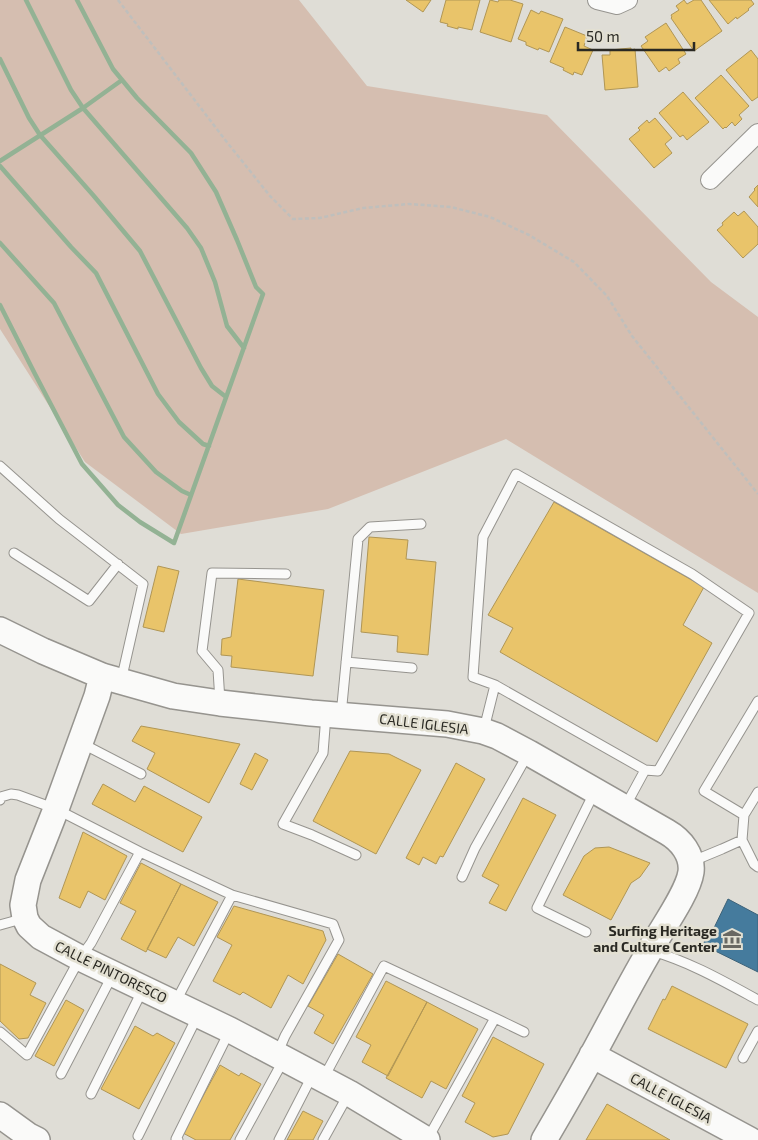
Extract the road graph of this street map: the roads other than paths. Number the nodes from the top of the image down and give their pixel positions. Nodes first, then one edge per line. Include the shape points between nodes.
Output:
1 (597, 0) edge
2 (628, 0) edge
3 (758, 133) edge
4 (710, 180) dead end
5 (0, 466) edge
6 (421, 524) dead end
7 (14, 553) dead end
8 (118, 564) junction
9 (286, 574) dead end
10 (0, 630) edge
11 (346, 662) junction
12 (412, 668) dead end
13 (112, 679) junction
14 (495, 685) junction
15 (758, 701) edge
16 (220, 704) junction
17 (334, 715) junction
18 (483, 731) junction
19 (80, 742) junction
20 (529, 753) junction
21 (645, 770) junction
22 (141, 774) dead end
23 (596, 791) junction
24 (758, 792) edge
25 (0, 800) edge
26 (624, 808) junction
27 (56, 809) junction
28 (744, 815) junction
29 (742, 840) junction
30 (140, 852) junction
31 (356, 855) dead end
32 (690, 862) junction
33 (758, 867) edge
34 (462, 877) dead end
35 (232, 895) junction
36 (25, 918) junction
37 (0, 925) edge
38 (586, 932) dead end
39 (649, 950) junction
40 (80, 958) junction
41 (113, 974) junction
42 (144, 989) junction
43 (758, 1000) edge
44 (175, 1003) junction
45 (198, 1015) junction
46 (495, 1018) junction
47 (230, 1030) junction
48 (758, 1030) edge
49 (0, 1032) edge
50 (524, 1032) dead end
51 (592, 1056) junction
52 (281, 1057) junction
53 (743, 1058) dead end
54 (61, 1074) dead end
55 (318, 1076) junction
56 (349, 1093) junction
57 (91, 1094) dead end
58 (0, 1115) edge
59 (758, 1131) edge
60 (138, 1136) dead end
61 (37, 1140) edge
62 (178, 1140) edge
63 (240, 1140) edge
64 (279, 1140) edge
65 (323, 1140) edge
66 (427, 1140) edge
67 (544, 1140) edge
68 (751, 1140) edge

1 - 2 street via 617,5
3 - 4 street
5 - 8 lane via 59,519
6 - 11 lane via 370,527 358,539
7 - 8 lane via 89,601
8 - 13 lane via 143,584
9 - 16 lane via 212,573 202,651 218,670
10 - 13 street, CALLE IGLESIA
11 - 12 lane
11 - 17 lane
13 - 16 street, CALLE IGLESIA via 173,696
13 - 19 street via 97,696
14 - 18 lane
14 - 21 lane
14 - 21 lane via 473,677 483,537 516,474 692,574 749,613 658,771
15 - 28 lane via 704,791
16 - 17 street, CALLE IGLESIA
17 - 18 street, CALLE IGLESIA via 447,724
17 - 31 lane via 323,752 283,824
18 - 20 street, CALLE IGLESIA
19 - 22 lane
19 - 27 street
20 - 23 street, CALLE IGLESIA
20 - 34 lane
21 - 26 lane
23 - 26 street, CALLE IGLESIA
23 - 38 lane via 537,908
24 - 28 lane
25 - 27 lane via 11,794 18,795
26 - 32 street, CALLE IGLESIA via 675,837 687,852
27 - 30 lane
27 - 36 street via 28,880 23,905
28 - 29 lane
29 - 32 lane
29 - 33 lane
30 - 35 lane
30 - 40 lane
32 - 39 street via 690,879
35 - 44 lane
35 - 52 lane via 333,924 339,940 286,1036
36 - 37 lane
36 - 40 street, CALLE PINTORESCO via 41,937
39 - 43 lane via 695,967
39 - 51 street
40 - 41 street, CALLE PINTORESCO
40 - 49 lane via 27,1055
41 - 42 street, CALLE PINTORESCO
41 - 54 lane
42 - 44 street, CALLE PINTORESCO
42 - 57 lane
44 - 45 street, CALLE PINTORESCO
45 - 47 street, CALLE PINTORESCO
45 - 60 lane
46 - 50 lane
46 - 55 lane via 384,966
46 - 66 lane
47 - 52 street, CALLE PINTORESCO
47 - 62 lane
48 - 53 lane
51 - 67 street
51 - 68 street, CALLE IGLESIA
52 - 55 street, CALLE PINTORESCO
52 - 63 lane
55 - 56 street, CALLE PINTORESCO
55 - 64 lane
56 - 65 lane
56 - 66 street, CALLE PINTORESCO
58 - 61 street
59 - 68 street

